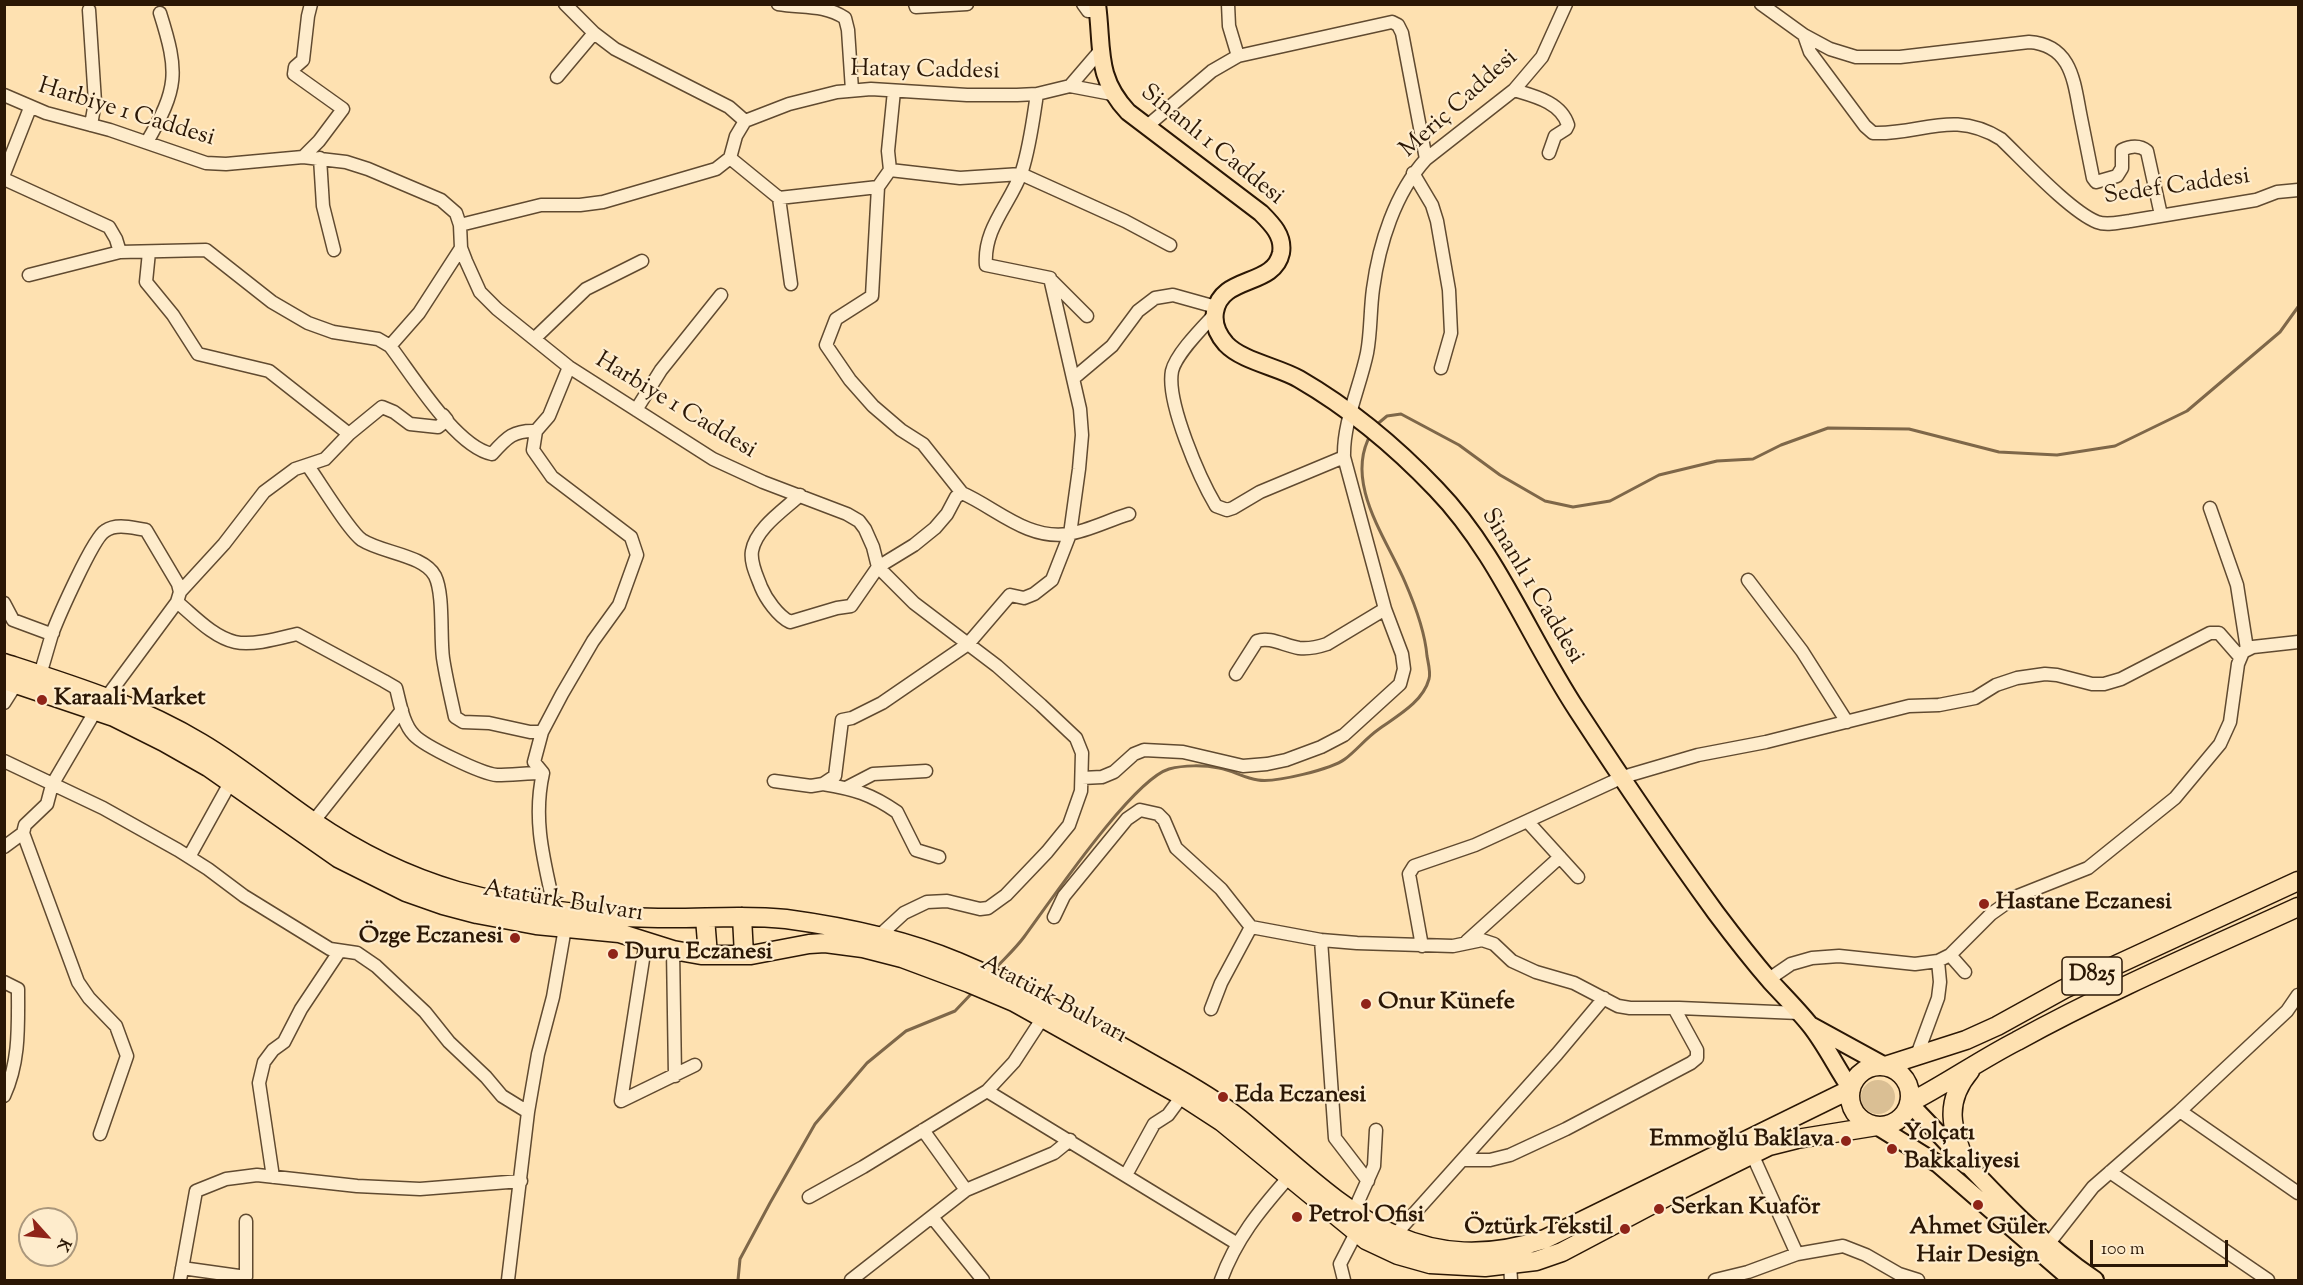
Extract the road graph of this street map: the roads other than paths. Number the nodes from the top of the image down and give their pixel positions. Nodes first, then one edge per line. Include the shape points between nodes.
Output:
1 (312, 4) edge
2 (565, 4) edge
3 (778, 4) edge
4 (915, 4) edge
5 (967, 4) edge
6 (1228, 4) edge
7 (1566, 4) edge
8 (1761, 4) edge
9 (1092, 7) edge
10 (88, 10) dead end
11 (160, 13) dead end
12 (594, 33) junction
13 (1804, 35) junction
14 (1100, 51) junction
15 (1238, 56) junction
16 (557, 77) dead end
17 (1070, 86) junction
18 (852, 90) junction
19 (1514, 90) junction
20 (894, 91) junction
21 (1036, 94) junction
22 (1112, 94) junction
23 (4, 95) edge
24 (30, 108) junction
25 (745, 121) junction
26 (91, 125) junction
27 (1146, 127) junction
28 (147, 142) junction
29 (1549, 153) dead end
30 (303, 157) junction
31 (320, 158) junction
32 (730, 158) junction
33 (1426, 159) junction
34 (891, 170) junction
35 (1413, 172) junction
36 (4, 174) edge
37 (1021, 174) junction
38 (4, 179) edge
39 (878, 187) junction
40 (2298, 190) edge
41 (779, 198) junction
42 (2161, 215) junction
43 (460, 225) junction
44 (1170, 245) dead end
45 (461, 248) junction
46 (334, 249) dead end
47 (120, 252) junction
48 (149, 252) junction
49 (642, 261) dead end
50 (29, 275) dead end
51 (1050, 278) junction
52 (791, 284) dead end
53 (721, 295) dead end
54 (1215, 311) junction
55 (1087, 316) dead end
56 (535, 338) junction
57 (390, 346) junction
58 (569, 368) junction
59 (1441, 368) dead end
60 (1074, 378) junction
61 (636, 410) junction
62 (443, 415) junction
63 (1355, 418) junction
64 (536, 430) junction
65 (348, 434) junction
66 (1344, 456) junction
67 (308, 465) junction
68 (962, 493) junction
69 (800, 495) junction
70 (2210, 508) dead end
71 (1129, 514) dead end
72 (1070, 534) junction
73 (878, 567) junction
74 (1748, 580) dead end
75 (179, 597) junction
76 (4, 603) edge
77 (1385, 609) junction
78 (53, 633) junction
79 (2298, 642) edge
80 (968, 644) junction
81 (2244, 653) junction
82 (4, 663) edge
83 (1236, 674) dead end
84 (40, 675) junction
85 (10, 682) edge
86 (4, 703) edge
87 (101, 704) junction
88 (402, 710) junction
89 (1847, 722) junction
90 (542, 732) junction
91 (4, 760) edge
92 (926, 771) dead end
93 (543, 773) junction
94 (1623, 777) junction
95 (1082, 778) junction
96 (774, 781) dead end
97 (230, 783) junction
98 (824, 784) junction
99 (52, 785) junction
100 (846, 788) junction
101 (314, 822) junction
102 (1528, 822) junction
103 (23, 832) junction
104 (4, 847) edge
105 (189, 857) junction
106 (939, 857) dead end
107 (1560, 857) junction
108 (1578, 877) dead end
109 (2298, 881) edge
110 (2298, 907) edge
111 (555, 911) junction
112 (742, 917) junction
113 (1054, 917) dead end
114 (705, 918) junction
115 (1251, 927) junction
116 (565, 928) junction
117 (879, 936) junction
118 (646, 940) junction
119 (1321, 940) junction
120 (1464, 943) junction
121 (1422, 946) junction
122 (673, 950) junction
123 (339, 952) junction
124 (1950, 955) junction
125 (708, 956) junction
126 (744, 956) junction
127 (1938, 961) junction
128 (1965, 972) dead end
129 (972, 976) junction
130 (1769, 980) junction
131 (4, 982) edge
132 (2298, 995) edge
133 (1017, 996) junction
134 (1604, 998) junction
135 (1674, 1008) junction
136 (1211, 1009) dead end
137 (1799, 1013) junction
138 (1042, 1019) junction
139 (1811, 1026) junction
140 (1917, 1055) junction
141 (1977, 1063) junction
142 (695, 1065) dead end
143 (1885, 1066) junction
144 (675, 1076) junction
145 (1851, 1089) junction
146 (987, 1091) junction
147 (4, 1096) edge
148 (1182, 1096) junction
149 (1910, 1102) junction
150 (2180, 1111) junction
151 (528, 1112) junction
152 (1877, 1126) junction
153 (923, 1130) junction
154 (1376, 1130) dead end
155 (100, 1134) dead end
156 (1070, 1140) junction
157 (1752, 1154) junction
158 (1463, 1160) junction
159 (1966, 1164) junction
160 (2110, 1172) junction
161 (1125, 1175) junction
162 (273, 1177) junction
163 (1296, 1179) junction
164 (1368, 1180) junction
165 (521, 1181) junction
166 (966, 1190) junction
167 (2298, 1193) edge
168 (809, 1197) dead end
169 (1353, 1213) junction
170 (932, 1217) junction
171 (246, 1221) dead end
172 (1356, 1233) junction
173 (1394, 1236) junction
174 (1236, 1243) junction
175 (2049, 1243) junction
176 (1797, 1254) junction
177 (182, 1268) junction
178 (1512, 1277) edge
179 (180, 1281) edge
180 (508, 1281) edge
181 (851, 1281) edge
182 (983, 1281) edge
183 (1221, 1281) edge
184 (1344, 1281) edge
185 (1715, 1281) edge
186 (1918, 1281) edge
187 (2072, 1281) edge
188 (2095, 1281) edge
189 (2268, 1281) edge

1 - 30 street via 303,60 294,74 343,109
2 - 12 street
3 - 18 street via 834,10 845,18
4 - 5 street
6 - 15 street via 1229,26
7 - 19 street, Meriç Caddesi via 1542,57
8 - 13 street, Sedef Caddesi
9 - 14 main road, Sinanlı 1 Caddesi
10 - 26 street via 94,102
11 - 28 street via 171,49 172,91
12 - 16 street
12 - 25 street via 615,49 729,108
13 - 42 street, Sedef Caddesi via 1810,52 1873,133 1944,124 1968,125 2001,139 2073,207 2098,222 2109,224
13 - 42 street via 1837,51 1869,58 2043,43 2072,70 2093,178 2100,182 2117,177 2122,168 2122,150 2144,148
14 - 17 street
14 - 22 main road, Sinanlı 1 Caddesi
15 - 27 street via 1212,71
15 - 33 street via 1392,22 1402,33
17 - 21 street, Hatay Caddesi
17 - 22 street, Hatay Caddesi
18 - 20 street, Hatay Caddesi
18 - 25 street, Hatay Caddesi via 789,104
19 - 29 street via 1555,106 1566,119 1566,129 1556,136
19 - 33 street, Meriç Caddesi
20 - 21 street, Hatay Caddesi
20 - 34 street via 888,151
21 - 37 street
22 - 27 main road, Sinanlı 1 Caddesi
23 - 24 street, Harbiye 1 Caddesi
24 - 26 street, Harbiye 1 Caddesi
24 - 36 street
25 - 32 street
26 - 28 street, Harbiye 1 Caddesi
27 - 54 main road, Sinanlı 1 Caddesi via 1261,213 1280,240 1280,257 1271,270 1234,286
28 - 30 street, Harbiye 1 Caddesi via 214,165
30 - 31 street, Harbiye 1 Caddesi
31 - 43 street, Harbiye 1 Caddesi via 356,164 441,200 456,213
31 - 46 street via 323,206
32 - 41 street
32 - 43 street via 716,169 603,202 541,205
33 - 35 street, Meriç Caddesi
34 - 37 street via 960,178
34 - 39 street
35 - 59 street via 1437,221 1449,290 1451,333
35 - 63 street, Meriç Caddesi via 1382,249 1373,287 1368,350
37 - 44 street
37 - 51 street via 1000,211 985,251 986,265
38 - 47 street via 109,227
39 - 41 street
39 - 68 street via 872,296 836,319 826,345 873,406 922,444
40 - 42 street, Sedef Caddesi
41 - 52 street
43 - 45 street, Harbiye 1 Caddesi
45 - 56 street, Harbiye 1 Caddesi via 480,292
45 - 57 street via 418,313
47 - 48 street
47 - 50 street
48 - 57 street via 206,250 272,302 308,323 333,332 378,339
48 - 65 street via 146,282 198,354 269,371
49 - 56 street via 586,289
51 - 55 street
51 - 60 street
53 - 61 street via 661,370
54 - 60 street via 1173,295 1155,298 1138,311 1112,346
54 - 63 main road, Sinanlı 1 Caddesi via 1218,333 1233,350 1288,373
54 - 66 street via 1172,370 1172,389 1194,463 1216,506 1233,508 1260,492
56 - 58 street, Harbiye 1 Caddesi
57 - 62 street
58 - 61 street, Harbiye 1 Caddesi
58 - 64 street via 549,416
60 - 72 street via 1082,435
61 - 69 street, Harbiye 1 Caddesi via 730,468
62 - 64 street via 459,435 481,452 492,454 518,431
62 - 65 street via 447,420 438,427 410,424 382,407
63 - 66 street, Meriç Caddesi via 1346,432
63 - 94 main road, Sinanlı 1 Caddesi via 1437,490 1476,536 1557,677
64 - 90 street via 533,450 552,477 631,537 637,555 619,605 588,650
65 - 67 street via 325,459
66 - 77 street
67 - 75 street via 264,492
67 - 90 street via 359,538 375,548 405,556 434,574 439,587 443,659 455,717 463,722
68 - 72 street via 1025,528
68 - 73 street via 935,528
69 - 73 street, Harbiye 1 Caddesi via 859,521 870,538
69 - 73 street via 760,533 752,551 764,593 783,618 796,622 850,606
70 - 81 street via 2237,585
71 - 72 street
72 - 80 street via 1046,587 1024,598 1010,595
73 - 80 street, Harbiye 1 Caddesi via 914,603
74 - 89 street via 1802,651
75 - 78 street via 178,584 146,530 110,528 102,532
75 - 87 street
75 - 88 street via 213,632 236,642 297,634 396,688
76 - 78 street via 13,620
77 - 83 street via 1317,647 1257,641
77 - 95 street via 1402,654 1402,678 1344,735 1321,747 1267,764 1243,766 1183,752 1144,750 1114,772
78 - 84 street
79 - 81 street
80 - 95 street, Harbiye 1 Caddesi via 1076,738 1082,753
80 - 98 street via 882,703 842,720 835,776
81 - 89 street via 2219,633 2210,633 2104,684 2045,674 2017,678 1975,698 1909,706
81 - 124 street via 2226,732 2207,763 2181,792 2088,868 2004,904
82 - 84 highway, Atatürk Bulvarı
84 - 87 highway, Atatürk Bulvarı
85 - 86 street
85 - 87 highway, Atatürk Bulvarı
87 - 97 highway, Atatürk Bulvarı via 114,717 172,746
87 - 99 street
87 - 101 highway, Atatürk Bulvarı via 159,720 196,740
88 - 93 street via 413,735 468,765 495,775
88 - 101 street
89 - 94 street
90 - 93 street via 534,762
91 - 99 street
92 - 100 street via 873,774
93 - 111 street via 538,827
94 - 102 street
94 - 130 main road, Sinanlı 1 Caddesi via 1710,905
95 - 117 street, Harbiye 1 Caddesi via 1069,825 996,904 980,909 947,901 927,902 904,913
96 - 98 street
97 - 105 street
97 - 116 highway, Atatürk Bulvarı via 338,858 406,892 477,914
98 - 100 street
99 - 103 street via 47,804 25,825
99 - 105 street via 103,808
100 - 106 street via 860,790 897,812 916,850
101 - 111 highway, Atatürk Bulvarı via 385,863 430,882
102 - 107 street
102 - 121 street via 1411,868
103 - 104 street
103 - 155 street via 78,981 116,1026 127,1056
105 - 123 street via 277,917
107 - 108 street
107 - 120 street
109 - 140 highway, D825 via 2064,989 1997,1026
110 - 141 highway, D825 via 2107,996
111 - 114 highway, Atatürk Bulvarı
112 - 114 highway, Atatürk Bulvarı
112 - 117 highway, Atatürk Bulvarı via 783,919
112 - 126 highway
113 - 115 street via 1064,896 1127,819 1140,810 1158,814 1164,820 1176,848 1221,889
114 - 125 highway
115 - 119 street
115 - 136 street
116 - 118 highway, Atatürk Bulvarı via 620,933
116 - 151 street
117 - 129 highway, Atatürk Bulvarı via 926,950
118 - 122 highway, Atatürk Bulvarı
118 - 144 street via 621,1101
119 - 121 street
119 - 164 street via 1335,1138
120 - 121 street
120 - 134 street via 1476,939 1494,944 1512,962 1574,983
122 - 125 highway, Atatürk Bulvarı
122 - 144 street
123 - 151 street via 357,953 376,966 425,1012 502,1096
123 - 162 street via 284,1042 264,1062 259,1083
124 - 127 street
124 - 128 street
125 - 126 highway, Atatürk Bulvarı
126 - 129 highway, Atatürk Bulvarı via 825,943 862,948
127 - 130 street via 1915,964 1812,957 1791,964
127 - 140 street via 1938,998
129 - 133 highway, Atatürk Bulvarı
130 - 137 main road, Sinanlı 1 Caddesi
131 - 147 street via 18,989 18,1040 14,1076
132 - 150 street via 2287,1011
133 - 138 highway, Atatürk Bulvarı
133 - 163 highway, Atatürk Bulvarı via 1216,1101
134 - 135 street via 1630,1008
134 - 158 street
135 - 137 street
135 - 158 street via 1697,1050 1697,1058 1691,1063 1510,1155
137 - 139 main road, Sinanlı 1 Caddesi
138 - 146 street via 1014,1062
138 - 148 highway, Atatürk Bulvarı
139 - 143 main road
139 - 145 main road, Sinanlı 1 Caddesi
140 - 143 highway, D825
141 - 149 highway, D825
141 - 159 highway via 1959,1086 1953,1104 1955,1138
142 - 144 street
143 - 145 highway via 1860,1074
143 - 149 highway via 1908,1083
145 - 152 highway via 1854,1110 1860,1118
145 - 173 highway, Atatürk Bulvarı via 1581,1223 1531,1243 1490,1250 1458,1250
146 - 153 street
146 - 156 street
148 - 161 street via 1168,1115 1154,1124
148 - 163 highway, Atatürk Bulvarı
149 - 152 highway via 1895,1122
149 - 159 main road
150 - 160 street
150 - 167 street
151 - 165 street
152 - 157 highway, Atatürk Bulvarı via 1797,1139
152 - 187 main road via 1938,1164
153 - 166 street
153 - 168 street
154 - 164 street via 1376,1155
156 - 161 street
156 - 166 street via 1054,1153
157 - 176 street
157 - 178 highway, Atatürk Bulvarı via 1562,1252 1536,1261
158 - 173 street
159 - 175 main road
160 - 175 street via 2093,1187
160 - 189 street
161 - 174 street
162 - 165 street via 420,1188
162 - 177 street via 226,1179 196,1191
163 - 169 highway, Atatürk Bulvarı
163 - 172 highway, Atatürk Bulvarı
163 - 174 street via 1258,1211
164 - 169 street
165 - 180 street
166 - 170 street
169 - 173 highway, Atatürk Bulvarı
170 - 181 street
170 - 182 street
171 - 177 street via 246,1277
172 - 178 highway, Atatürk Bulvarı via 1386,1251 1430,1264
172 - 184 street via 1340,1264
174 - 183 street
175 - 188 main road
176 - 185 street
176 - 186 street via 1843,1246
177 - 179 street

